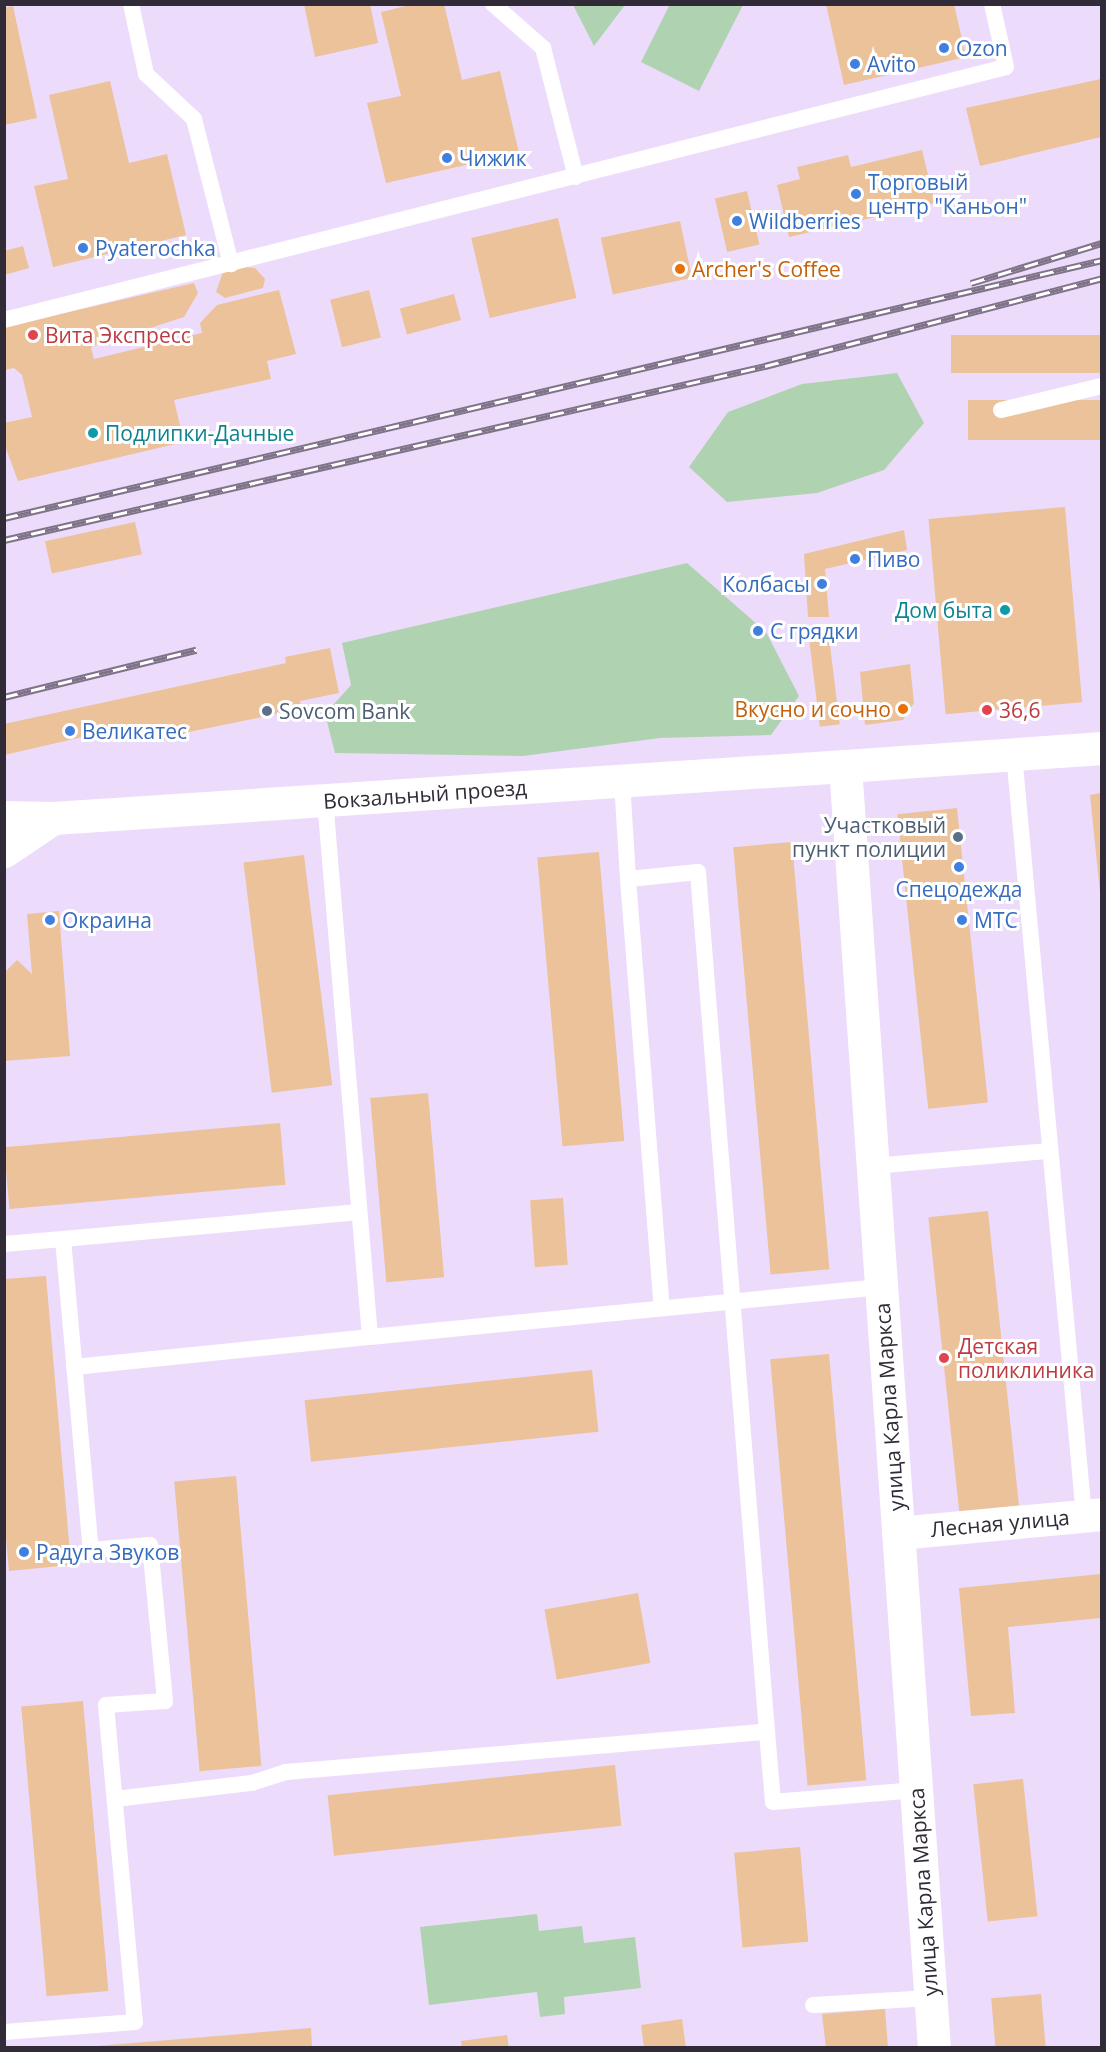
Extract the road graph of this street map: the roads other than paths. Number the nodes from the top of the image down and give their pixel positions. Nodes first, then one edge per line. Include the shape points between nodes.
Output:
1 (131, 4) edge
2 (493, 4) edge
3 (992, 4) edge
4 (576, 177) junction
5 (231, 264) junction
6 (4, 320) edge
7 (1101, 386) edge
8 (1001, 410) dead end
9 (1101, 748) edge
10 (1014, 754) junction
11 (845, 766) junction
12 (621, 781) junction
13 (325, 800) junction
14 (4, 817) edge
15 (53, 818) junction
16 (4, 851) edge
17 (628, 879) junction
18 (1049, 1151) junction
19 (873, 1166) junction
20 (359, 1212) junction
21 (63, 1239) junction
22 (4, 1244) edge
23 (881, 1287) junction
24 (732, 1300) junction
25 (662, 1308) junction
26 (370, 1337) junction
27 (74, 1367) junction
28 (1093, 1515) edge
29 (898, 1533) junction
30 (767, 1732) junction
31 (916, 1790) junction
32 (115, 1799) junction
33 (930, 1998) junction
34 (813, 2005) dead end
35 (4, 2032) edge
36 (934, 2048) edge

1 - 5 lane via 146,74 194,120
2 - 4 lane via 543,48
3 - 4 lane via 1006,67
4 - 5 lane
5 - 6 lane
7 - 8 lane
9 - 10 street, Вокзальный проезд
10 - 11 street, Вокзальный проезд
10 - 18 lane
11 - 12 street, Вокзальный проезд
11 - 19 street, улица Карла Маркса
12 - 13 street, Вокзальный проезд
12 - 17 lane
13 - 15 street, Вокзальный проезд
13 - 20 lane
14 - 15 street, Вокзальный проезд
15 - 16 street
17 - 24 lane via 698,872
17 - 25 lane
18 - 19 lane
18 - 28 lane
19 - 23 street, улица Карла Маркса
20 - 21 lane
20 - 26 lane
21 - 22 lane
21 - 27 lane
23 - 24 lane
23 - 29 street, улица Карла Маркса
24 - 25 lane
24 - 30 lane
25 - 26 lane
26 - 27 lane
27 - 32 lane via 91,1550 150,1545 164,1690 165,1701 106,1705
28 - 29 street, Лесная улица
29 - 31 street, улица Карла Маркса
30 - 31 lane via 773,1802
30 - 32 lane via 286,1772 252,1783
31 - 33 street, улица Карла Маркса
32 - 35 lane via 135,2022
33 - 34 lane
33 - 36 street, улица Карла Маркса

